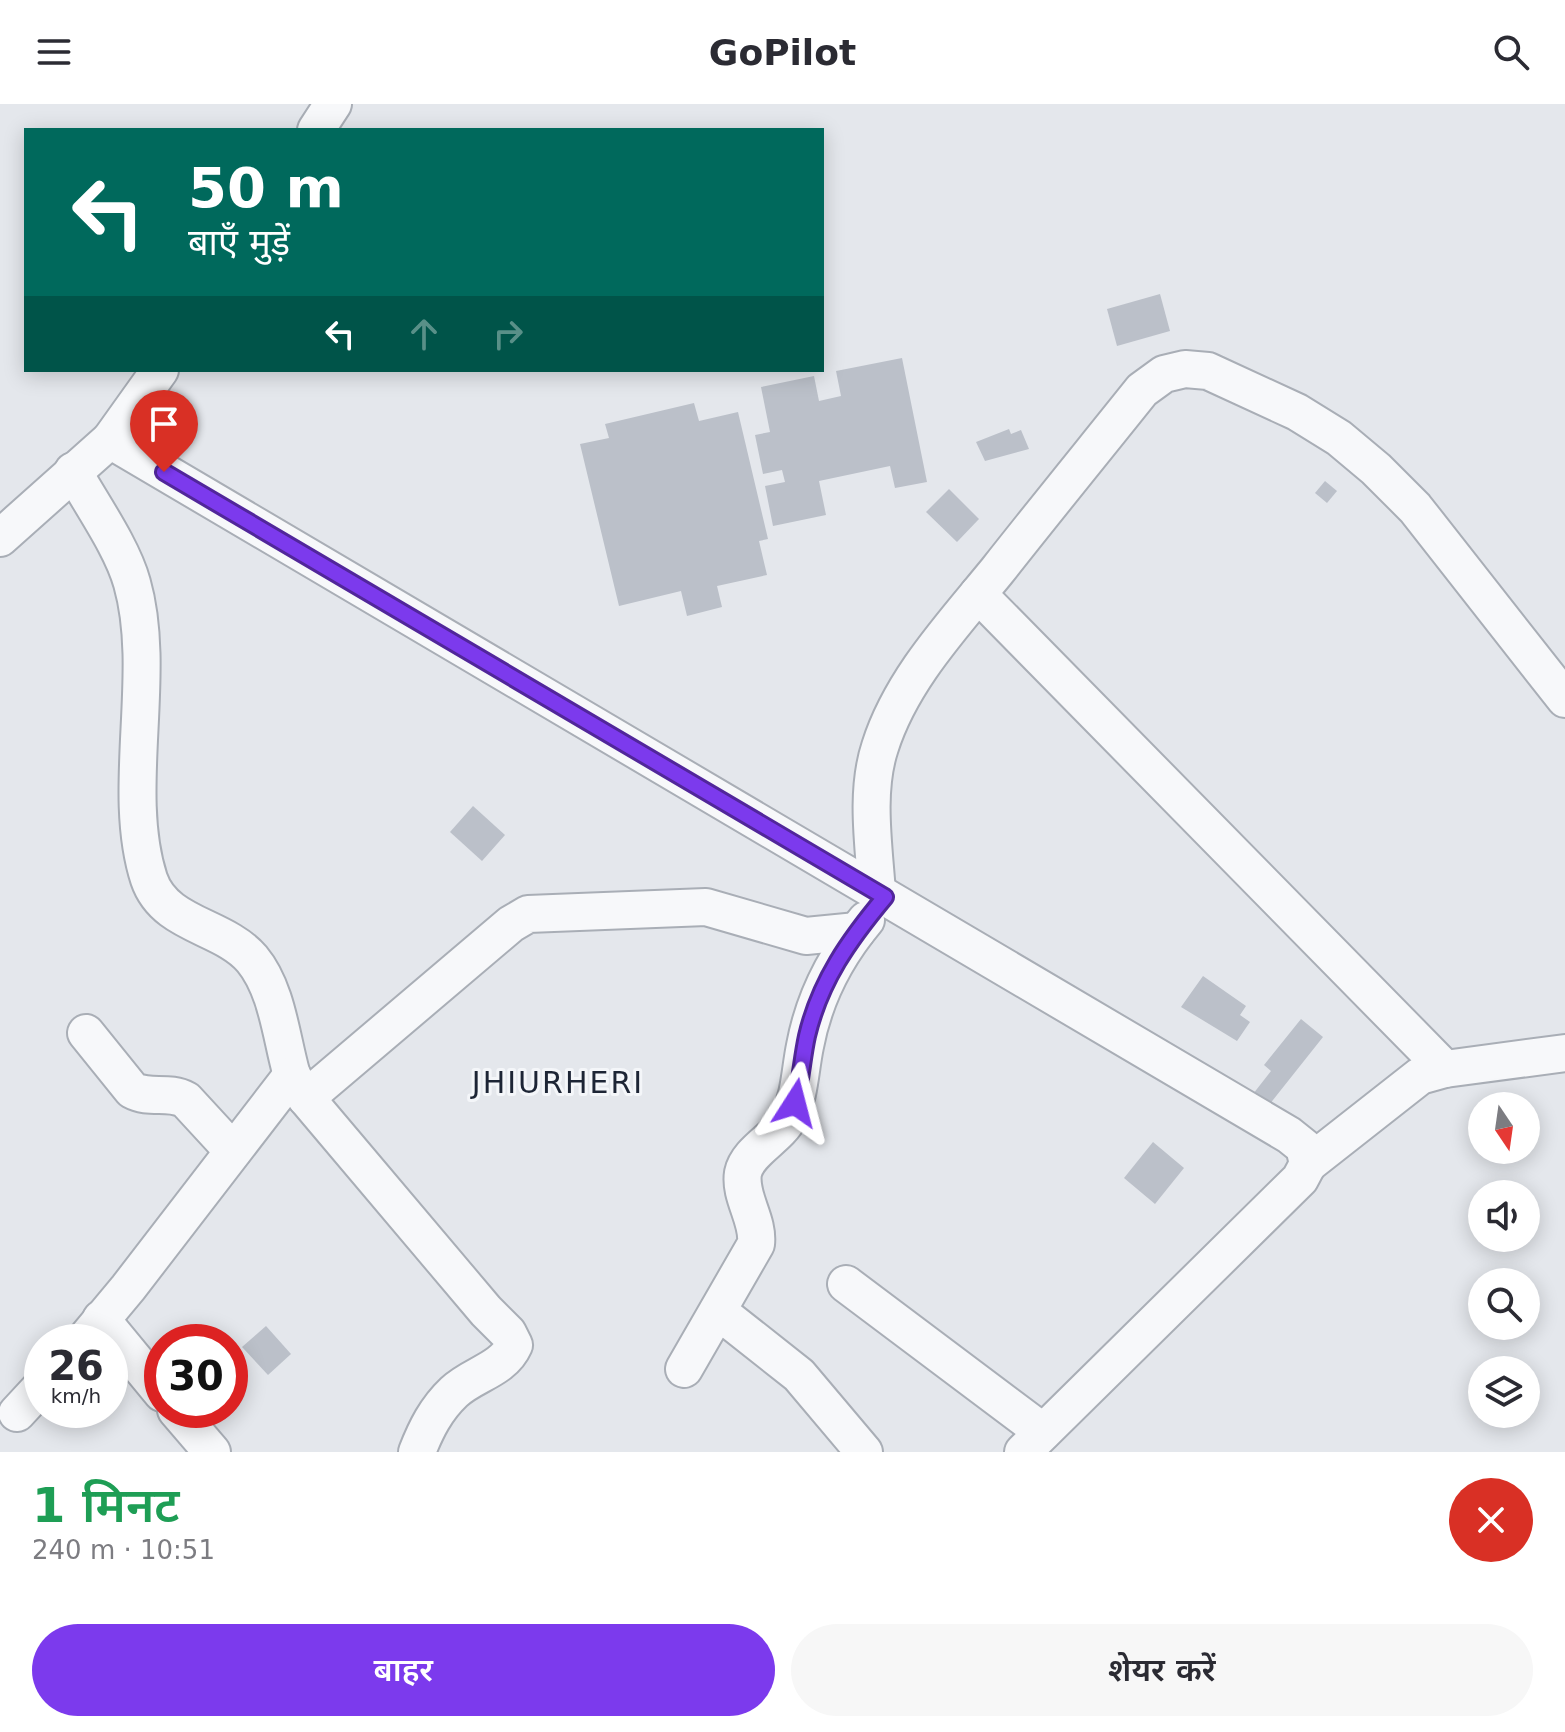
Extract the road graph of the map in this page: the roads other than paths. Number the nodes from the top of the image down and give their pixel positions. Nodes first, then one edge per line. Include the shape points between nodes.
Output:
1 (333, 104) edge
2 (317, 128) edge
3 (159, 372) edge
4 (110, 440) junction
5 (73, 471) junction
6 (0, 538) edge
7 (978, 594) junction
8 (1565, 699) edge
9 (881, 895) junction
10 (857, 931) junction
11 (86, 1033) dead end
12 (1565, 1053) edge
13 (1445, 1069) junction
14 (299, 1086) junction
15 (233, 1151) junction
16 (1308, 1164) junction
17 (846, 1284) dead end
18 (718, 1311) junction
19 (97, 1324) edge
20 (128, 1363) edge
21 (684, 1369) dead end
22 (144, 1377) edge
23 (24, 1405) edge
24 (17, 1413) dead end
25 (190, 1428) edge
26 (1033, 1442) edge
27 (206, 1450) edge
28 (417, 1452) edge
29 (864, 1452) edge

1 - 2 street
3 - 4 street
4 - 5 street
4 - 9 street
5 - 6 street
5 - 14 street via 132,582 140,642 139,829 150,882 179,916 252,958
7 - 8 street via 1142,390 1164,374 1208,371 1297,412 1376,469 1450,551
7 - 9 street via 909,686 879,750 874,783
7 - 13 street
9 - 10 street
9 - 16 street via 1289,1135 1304,1147
10 - 14 street via 806,936 706,907 528,914
10 - 18 street via 820,994 789,1119 746,1164 742,1177 756,1244
11 - 15 street via 132,1090 186,1100
12 - 13 street
13 - 16 street via 1420,1076
14 - 15 street
14 - 28 street via 514,1345 500,1364 456,1390 428,1425
15 - 19 street
16 - 26 street via 1300,1179
17 - 26 street
18 - 21 street
18 - 29 street via 799,1375
20 - 22 street
23 - 24 street
25 - 27 street

